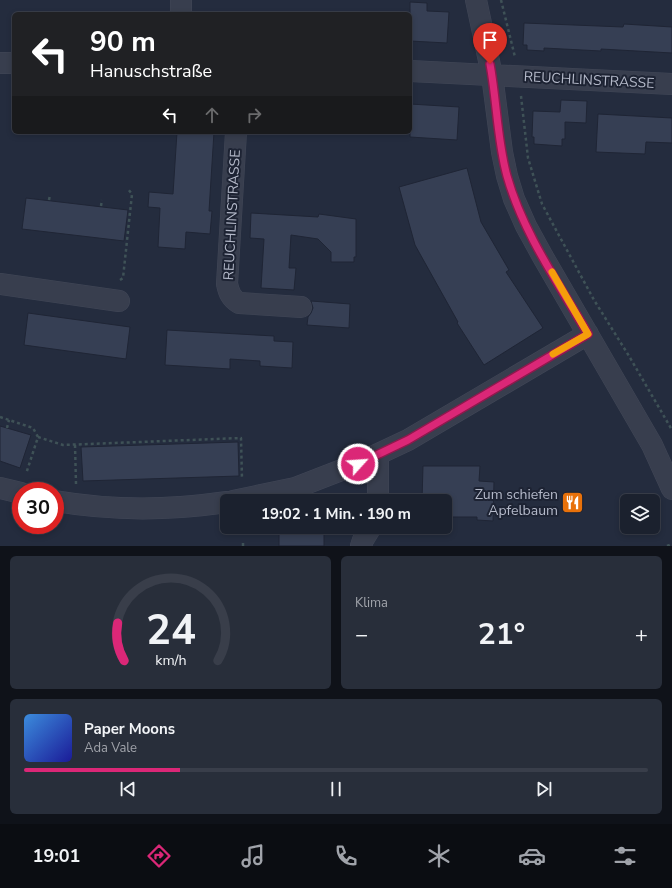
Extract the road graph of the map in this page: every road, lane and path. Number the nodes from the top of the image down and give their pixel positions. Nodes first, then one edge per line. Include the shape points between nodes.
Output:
1 (181, 0) edge
2 (476, 0) edge
3 (500, 0) edge
4 (181, 12) edge
5 (514, 52) dead end
6 (0, 63) edge
7 (12, 63) edge
8 (412, 71) edge
9 (492, 75) junction
10 (672, 84) edge
11 (521, 93) dead end
12 (236, 134) edge
13 (128, 189) dead end
14 (50, 195) dead end
15 (49, 200) dead end
16 (102, 200) dead end
17 (101, 206) dead end
18 (0, 284) edge
19 (119, 291) joint
20 (301, 308) dead end
21 (588, 334) junction
22 (0, 417) edge
23 (9, 420) junction
24 (7, 428) dead end
25 (672, 430) edge
26 (38, 437) junction
27 (75, 445) junction
28 (378, 454) junction
29 (24, 482) edge
30 (242, 482) dead end
31 (12, 486) edge
32 (0, 488) edge
33 (76, 488) dead end
34 (672, 489) edge
35 (266, 494) edge
36 (378, 494) edge
37 (64, 502) edge
38 (220, 503) edge
39 (367, 534) edge
40 (671, 545) edge
41 (361, 546) edge
42 (667, 546) edge

1 - 4 street
2 - 9 street
3 - 5 path
6 - 7 street
8 - 9 street, REUCHLINSTRASSE
9 - 10 street, REUCHLINSTRASSE
9 - 21 street via 502,152 514,199 526,226
11 - 25 path via 528,158 542,204 591,294
12 - 20 street, REUCHLINSTRASSE via 228,291 232,299 239,303
13 - 19 path via 132,194 123,278
14 - 15 path
16 - 17 path
18 - 19 street
21 - 28 street via 408,440
21 - 34 street via 652,445
22 - 23 path
23 - 24 path
23 - 26 path via 33,428
26 - 27 path via 63,445
26 - 29 path
27 - 30 path via 241,438
27 - 33 path
28 - 35 street via 295,488
28 - 36 street
31 - 32 street
37 - 38 street via 138,509 182,508
39 - 41 street
40 - 42 path

